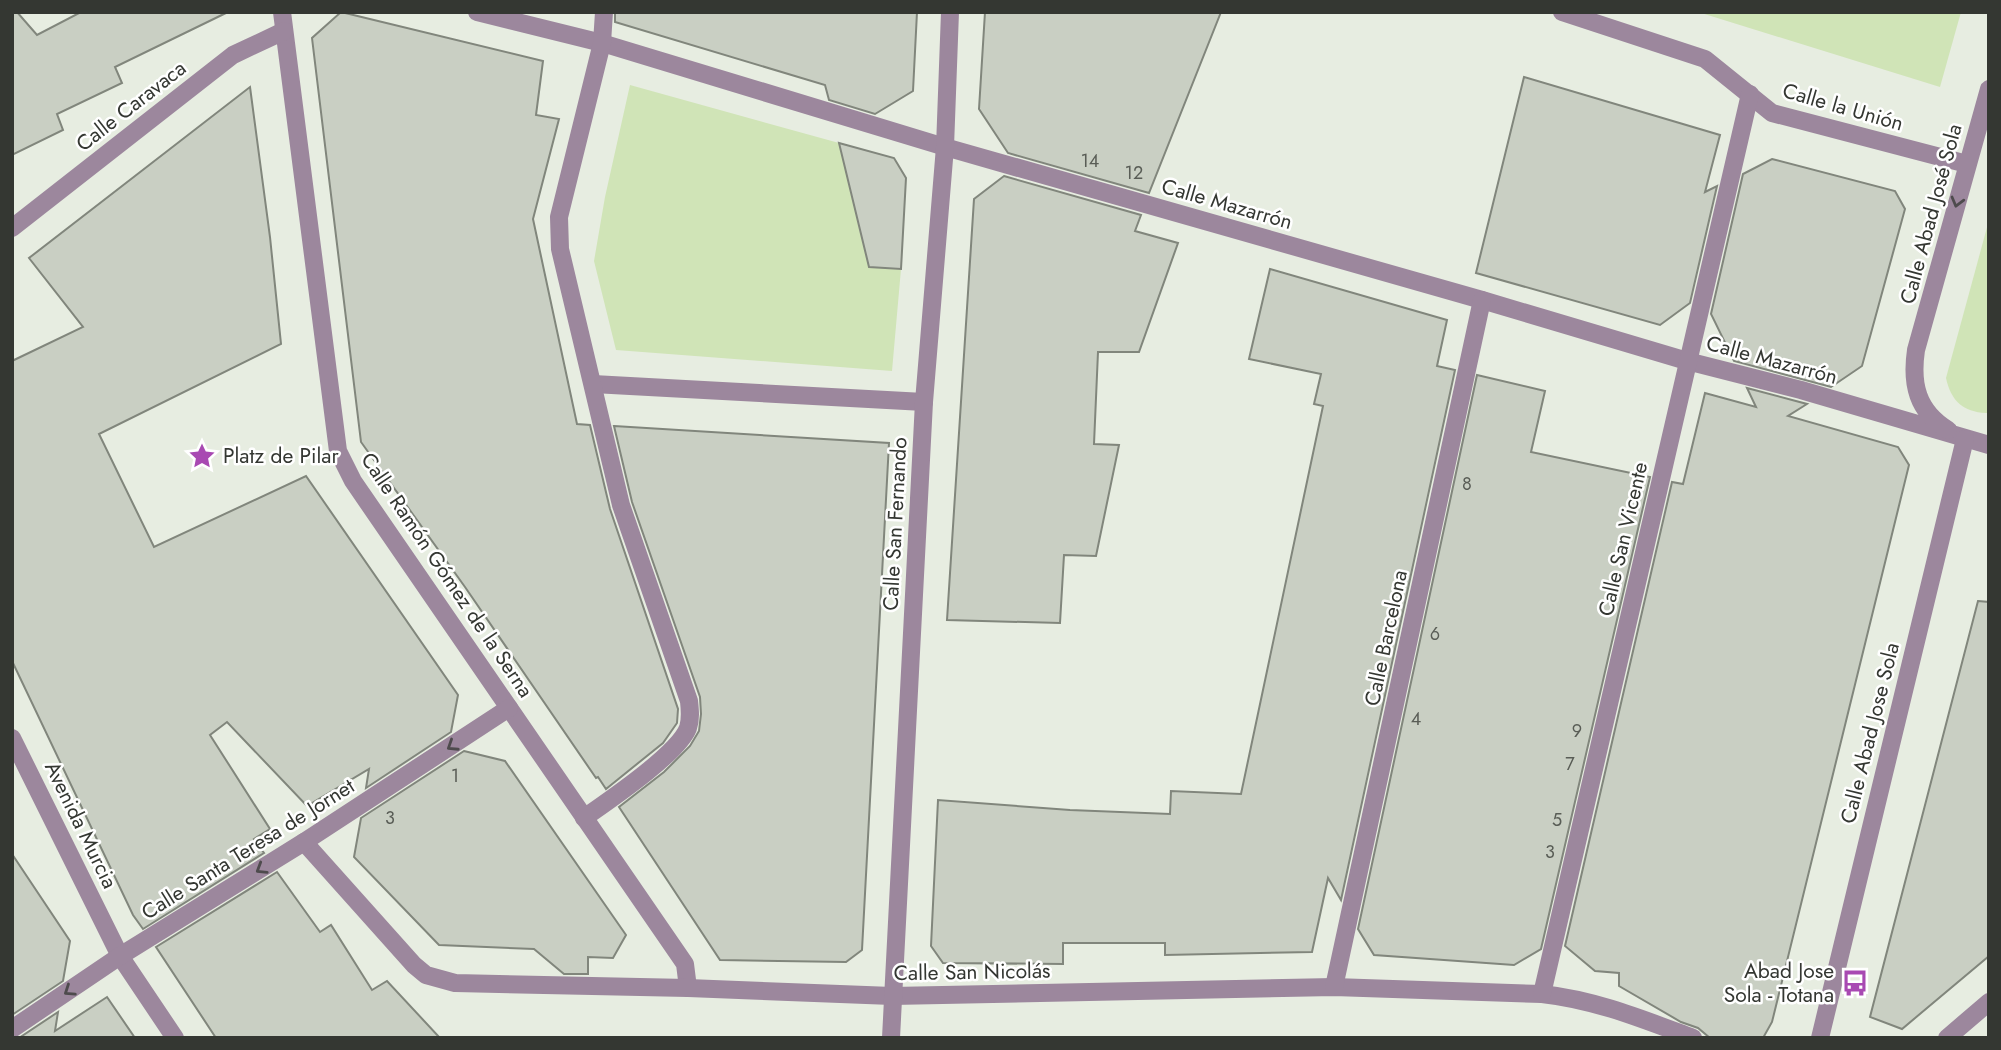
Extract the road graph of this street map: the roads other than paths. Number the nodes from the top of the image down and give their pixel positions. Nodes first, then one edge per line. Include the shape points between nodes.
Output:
1 (282, 12) edge
2 (477, 12) edge
3 (604, 12) edge
4 (950, 12) edge
5 (1562, 12) edge
6 (284, 31) junction
7 (602, 43) junction
8 (1989, 89) edge
9 (1750, 94) junction
10 (944, 148) junction
11 (1967, 164) junction
12 (12, 228) edge
13 (1482, 299) junction
14 (1687, 361) junction
15 (593, 384) junction
16 (925, 402) junction
17 (1989, 438) edge
18 (1965, 439) junction
19 (1989, 445) edge
20 (509, 708) junction
21 (12, 738) edge
22 (584, 818) junction
23 (304, 842) junction
24 (120, 956) junction
25 (1334, 987) junction
26 (688, 988) junction
27 (1542, 993) junction
28 (892, 996) junction
29 (1989, 1002) edge
30 (12, 1029) edge
31 (175, 1038) edge
32 (891, 1038) edge
33 (1693, 1038) edge
34 (1820, 1038) edge
35 (1947, 1038) edge

1 - 6 street, Calle Ramón Gómez de la Serna
2 - 7 street, Calle Mazarrón
3 - 7 street
4 - 10 street, Calle San Fernando
5 - 9 street, Calle la Unión via 1705,58
6 - 12 street, Calle Caravaca via 233,55
6 - 20 street, Calle Ramón Gómez de la Serna via 338,451 353,481
7 - 10 street, Calle Mazarrón
7 - 15 street via 559,217 564,271
8 - 11 street, Calle Abad José Sola
9 - 11 street, Calle la Unión via 1772,113
9 - 14 street, Calle San Vicente
10 - 13 street, Calle Mazarrón
10 - 16 street, Calle San Fernando
11 -> 18 street, Calle Abad José Sola via 1913,373 1928,414
13 - 14 street, Calle Mazarrón
13 - 25 street, Calle Barcelona
14 - 18 street, Calle Mazarrón
14 - 27 street, Calle San Vicente
15 - 16 street
15 - 22 street via 621,505 689,701 690,717 683,737 670,751
16 - 28 street, Calle San Fernando
17 - 18 street
18 - 19 street, Calle Mazarrón
18 - 34 street, Calle Abad Jose Sola
20 - 22 street, Calle Ramón Gómez de la Serna
20 -> 23 street, Calle Santa Teresa de Jornet
21 - 24 street, Avenida Murcia
22 - 26 street, Calle Ramón Gómez de la Serna via 685,964
23 -> 24 street, Calle Santa Teresa de Jornet
23 - 26 street, Calle San Nicolás via 414,965 439,980
24 -> 30 street, Calle Santa Teresa de Jornet
24 - 31 street, Avenida Murcia
25 - 27 street, Calle San Nicolás
25 - 28 street, Calle San Nicolás
26 - 28 street, Calle San Nicolás
27 - 33 street, Calle San Nicolás via 1607,1006
28 - 32 street, Calle San Fernando
29 - 35 street

